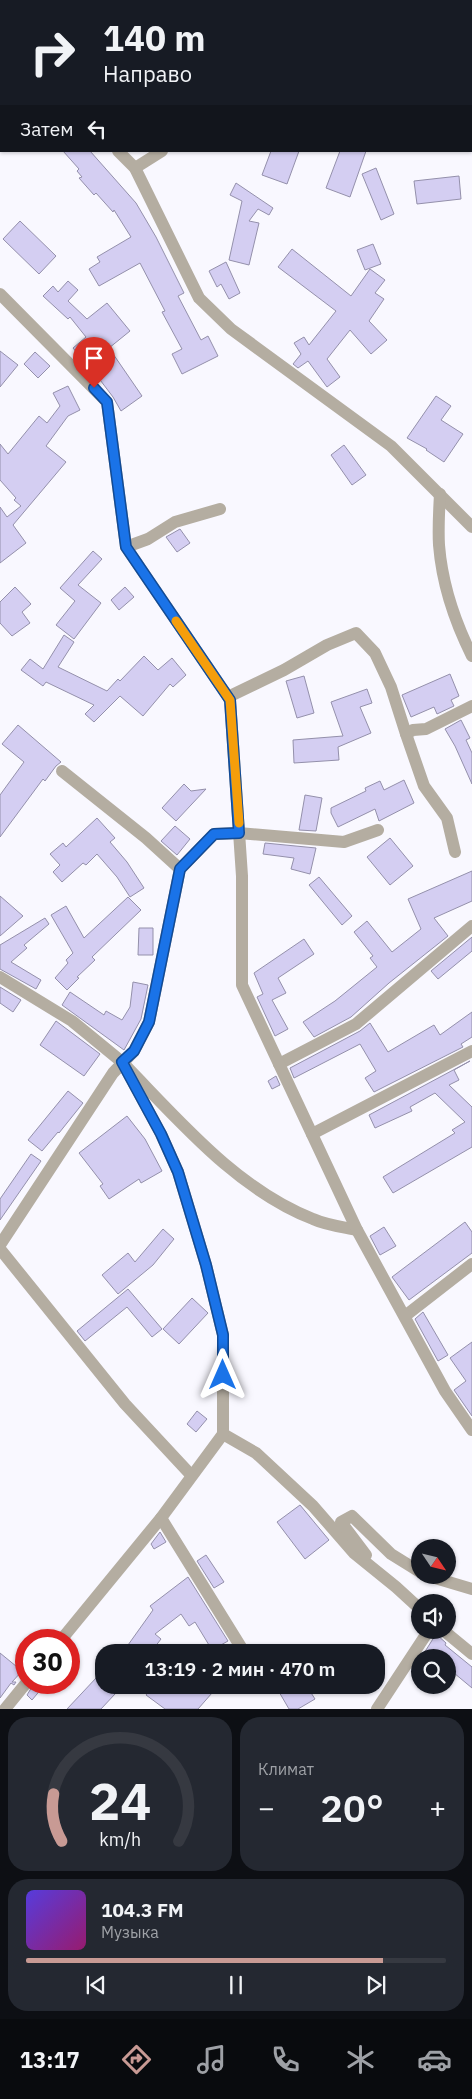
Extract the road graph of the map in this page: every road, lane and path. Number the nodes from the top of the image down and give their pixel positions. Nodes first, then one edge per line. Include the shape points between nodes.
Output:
1 (119, 152) edge
2 (160, 152) edge
3 (135, 168) junction
4 (0, 294) edge
5 (440, 494) junction
6 (220, 509) dead end
7 (472, 527) edge
8 (126, 547) junction
9 (472, 656) edge
10 (228, 697) junction
11 (472, 706) edge
12 (406, 734) junction
13 (62, 771) dead end
14 (378, 830) dead end
15 (239, 833) junction
16 (455, 852) dead end
17 (180, 869) junction
18 (472, 926) edge
19 (0, 977) edge
20 (472, 1051) edge
21 (122, 1062) junction
22 (279, 1064) junction
23 (312, 1134) junction
24 (357, 1230) junction
25 (0, 1245) edge
26 (0, 1249) edge
27 (472, 1264) edge
28 (405, 1316) junction
29 (472, 1430) edge
30 (223, 1434) junction
31 (191, 1475) junction
32 (161, 1518) junction
33 (411, 1566) edge
34 (379, 1573) junction
35 (453, 1584) edge
36 (472, 1590) edge
37 (411, 1601) edge
38 (70, 1629) edge
39 (423, 1639) edge
40 (454, 1639) edge
41 (239, 1644) edge
42 (472, 1654) edge
43 (17, 1694) edge
44 (5, 1709) edge
45 (377, 1709) edge

1 - 3 street
2 - 3 street
3 - 5 street via 199,298 231,329 391,446
4 - 8 street via 107,402
5 - 7 street
5 - 9 street via 439,545 447,591
6 - 8 street via 175,522 148,539
8 - 10 street
10 - 12 street via 356,633 375,653 391,687
10 - 15 street
11 - 12 street via 426,729
12 - 16 street via 424,786 447,818
13 - 17 street
14 - 15 street via 344,842
15 - 17 street via 214,834
15 - 22 street via 242,985
17 - 21 street via 149,1022 134,1051
18 - 22 street via 356,1024
19 - 21 street via 72,1021
20 - 23 street
21 - 24 street via 226,1165 278,1201 314,1220
21 - 25 street
21 - 30 street via 178,1172 206,1265 223,1335
22 - 23 street
23 - 24 street
24 - 28 street
26 - 31 street via 125,1404
27 - 28 street
28 - 29 street via 445,1391
30 - 31 street
30 - 34 street via 256,1453 313,1506 354,1553
31 - 32 street
32 - 38 street
32 - 41 street
33 - 34 street via 391,1554 352,1516 341,1522
34 - 37 street
35 - 36 street
39 - 45 street
40 - 42 street
43 - 44 street

